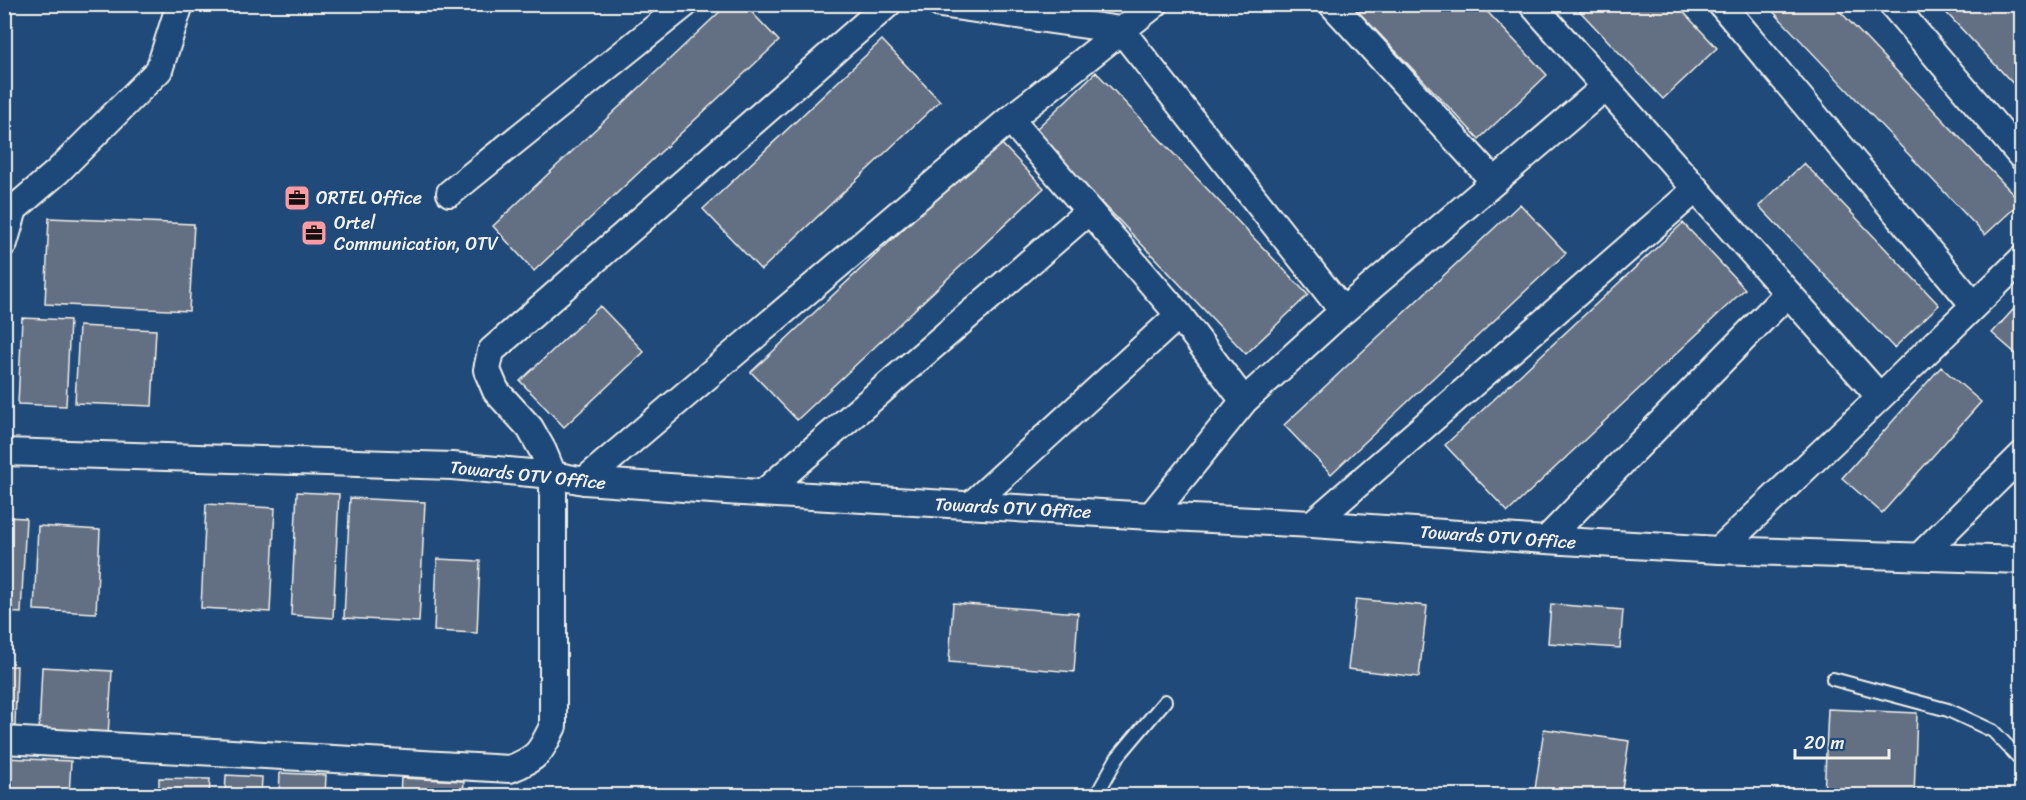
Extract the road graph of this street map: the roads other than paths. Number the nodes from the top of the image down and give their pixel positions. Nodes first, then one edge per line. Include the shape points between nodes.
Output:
1 (180, 4) edge
2 (685, 4) edge
3 (888, 4) edge
4 (940, 4) edge
5 (1155, 4) edge
6 (1332, 4) edge
7 (1532, 4) edge
8 (1721, 4) edge
9 (1892, 4) edge
10 (1121, 30) junction
11 (1604, 88) junction
12 (1010, 119) junction
13 (2022, 157) edge
14 (1494, 181) junction
15 (1695, 190) junction
16 (450, 193) dead end
17 (9, 210) edge
18 (1089, 211) junction
19 (4, 243) edge
20 (2022, 259) edge
21 (1788, 293) junction
22 (1974, 305) junction
23 (1343, 311) junction
24 (1179, 315) junction
25 (1880, 397) junction
26 (1244, 401) junction
27 (4, 452) edge
28 (2022, 455) edge
29 (553, 475) junction
30 (584, 481) junction
31 (763, 493) junction
32 (971, 505) junction
33 (1151, 516) junction
34 (1312, 524) junction
35 (1546, 540) junction
36 (1719, 550) junction
37 (1920, 556) junction
38 (2022, 560) edge
39 (1833, 679) dead end
40 (1165, 701) dead end
41 (4, 740) edge
42 (2022, 761) edge
43 (1096, 795) edge

1 - 17 street via 159,70 57,172
2 - 16 street
3 - 29 street via 491,351 487,370 496,391 530,428
4 - 10 street
5 - 10 street
6 - 14 street
7 - 11 street
8 - 22 street
9 - 13 street
10 - 12 street
10 - 23 street
11 - 14 street
11 - 15 street
12 - 18 street
12 - 30 street
14 - 23 street
15 - 21 street
15 - 34 street
17 - 19 street
18 - 24 street
18 - 31 street
20 - 22 street
21 - 25 street
21 - 35 street
22 - 25 street
23 - 26 street
24 - 26 street
24 - 32 street
25 - 36 street
26 - 33 street
27 - 29 street, Towards OTV Office via 452,466
28 - 37 street
29 - 30 street, Towards OTV Office
29 - 41 street via 553,726 532,761 510,769
30 - 31 street, Towards OTV Office
31 - 32 street, Towards OTV Office
32 - 33 street, Towards OTV Office
33 - 34 street, Towards OTV Office
34 - 35 street, Towards OTV Office
35 - 36 street, Towards OTV Office
36 - 37 street, Towards OTV Office
37 - 38 street, Towards OTV Office
39 - 42 lane via 1948,710 1993,731
40 - 43 lane via 1117,758

